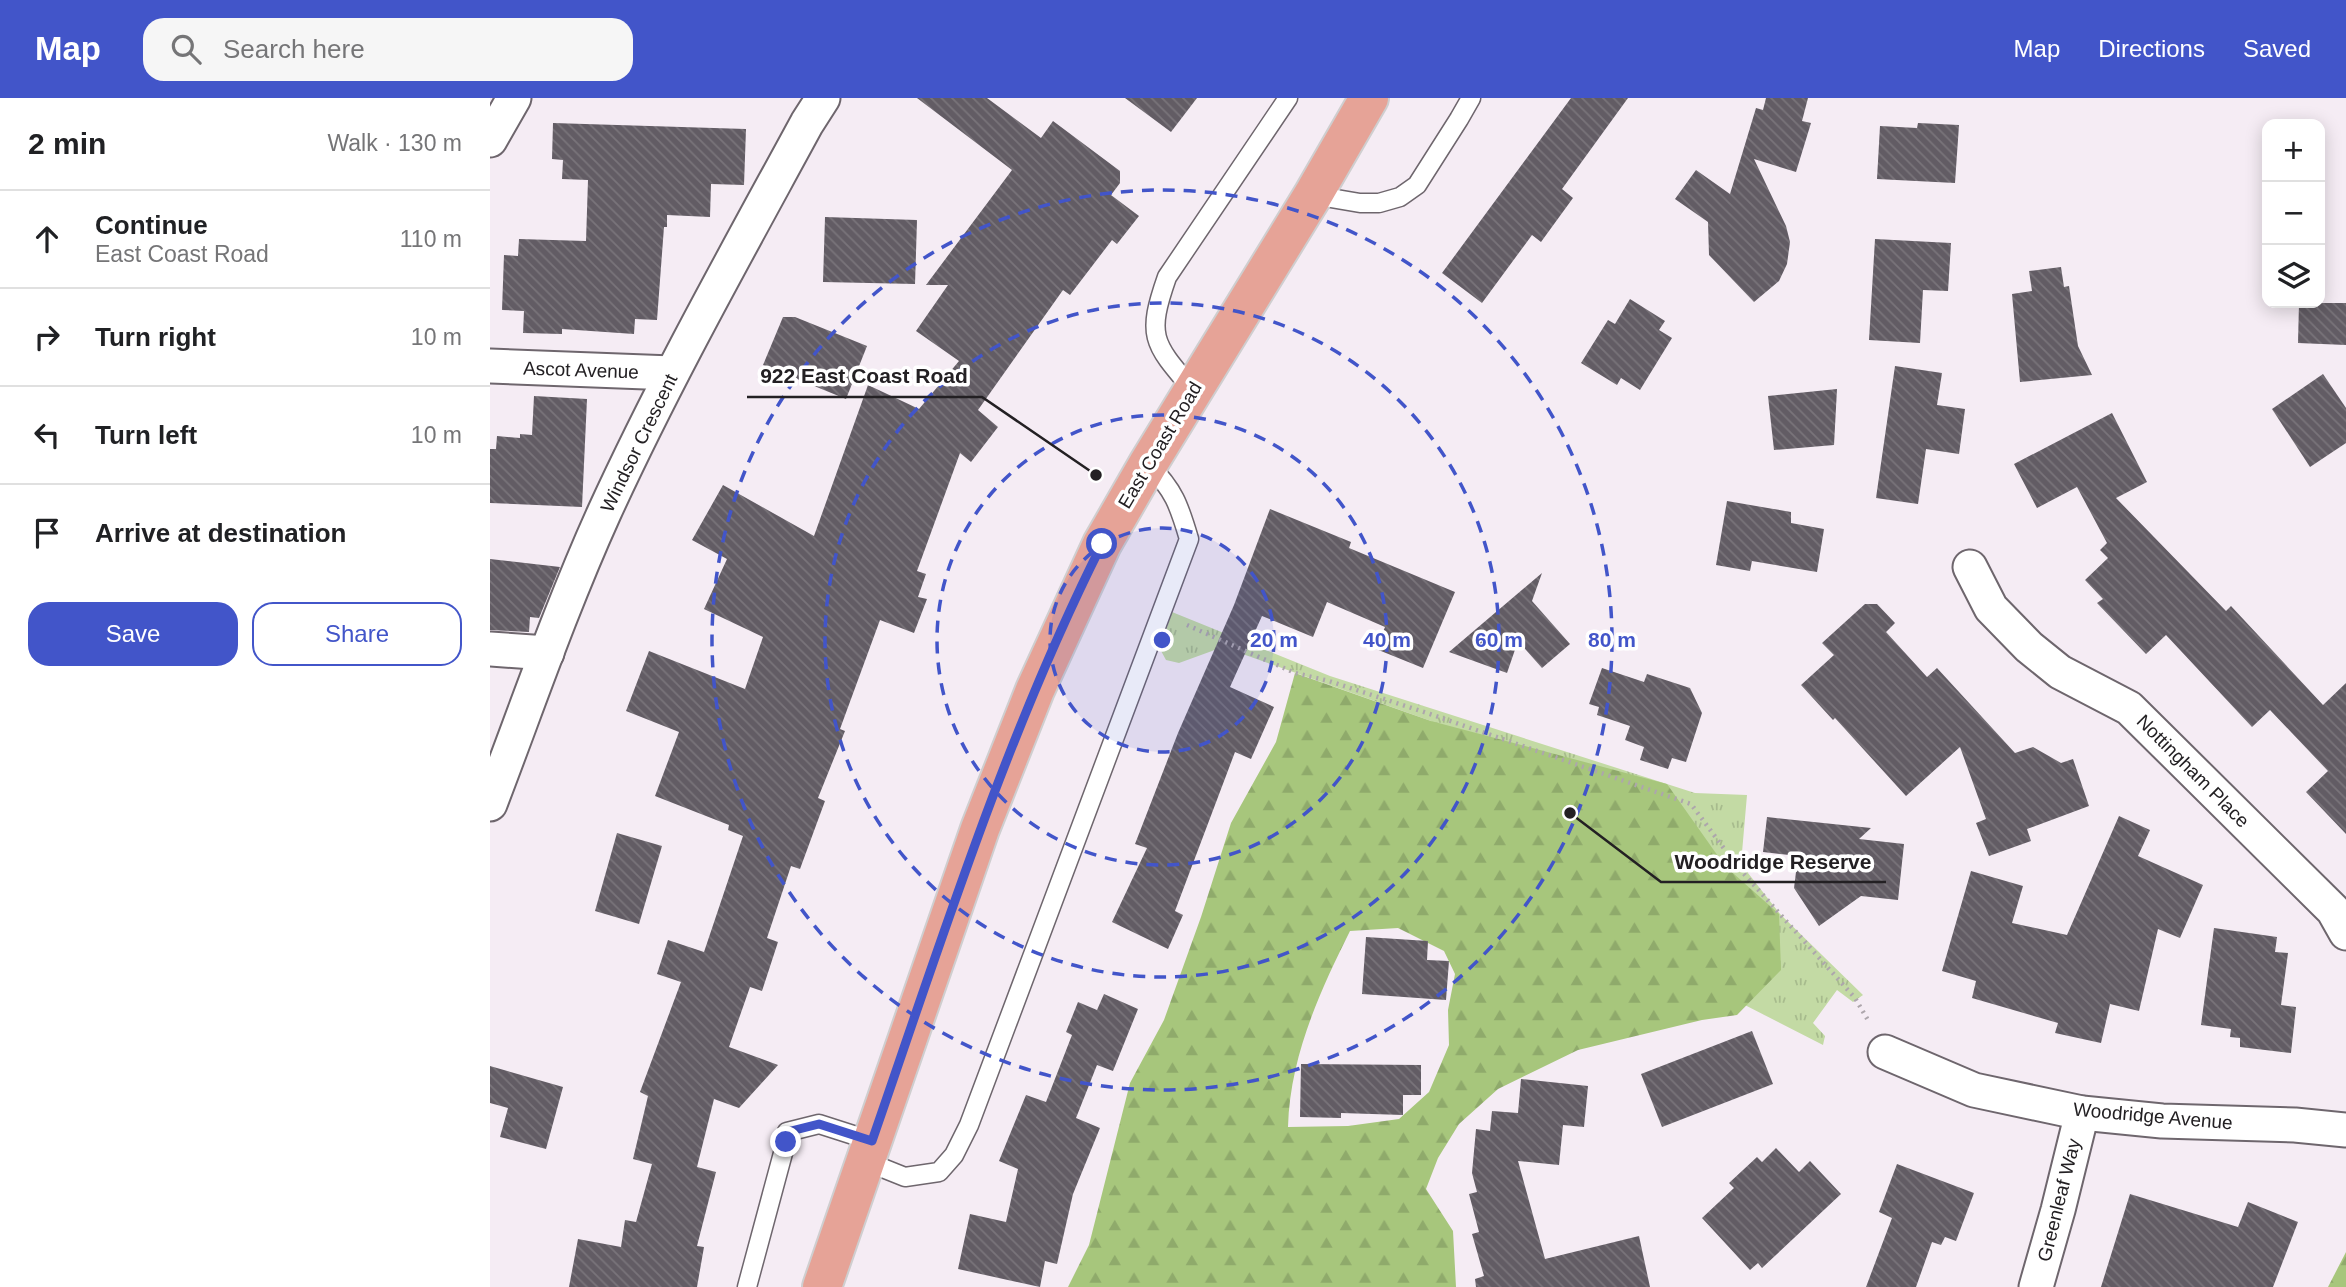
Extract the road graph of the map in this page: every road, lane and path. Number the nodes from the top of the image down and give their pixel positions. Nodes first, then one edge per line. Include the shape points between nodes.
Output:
1 (514, 98) edge
2 (1288, 98) edge
3 (1369, 98) edge
4 (1471, 98) edge
5 (815, 99) edge
6 (490, 140) edge
7 (1313, 195) junction
8 (490, 366) edge
9 (672, 373) junction
10 (1193, 390) junction
11 (1149, 464) junction
12 (1970, 567) dead end
13 (1161, 613) junction
14 (490, 649) edge
15 (547, 653) junction
16 (490, 804) edge
17 (2346, 933) edge
18 (1885, 1052) joint
19 (2082, 1113) junction
20 (2346, 1130) edge
21 (869, 1151) junction
22 (747, 1287) edge
23 (822, 1287) edge
24 (2036, 1287) edge

1 - 6 street
2 - 10 lane via 1167,277 1160,296 1155,313 1158,343
3 - 7 main road, East Coast Road
4 - 7 lane via 1417,185 1400,197 1360,203
5 - 9 street, Windsor Crescent via 801,134
7 - 10 main road, East Coast Road
8 - 9 street, Ascot Avenue
9 - 15 street, Windsor Crescent via 603,515
10 - 11 main road, East Coast Road
11 - 13 lane via 1178,502 1189,539
11 - 21 main road, East Coast Road via 1086,576 1026,710
12 - 17 street, Nottingham Place via 1991,608 2029,647 2060,672 2129,708 2333,910
13 - 18 path via 1295,673 1691,804 1737,866 1856,998
13 - 21 lane via 954,1155 939,1171 905,1177
14 - 15 street
15 - 16 street, Windsor Crescent
18 - 19 street, Woodridge Avenue via 1974,1090
19 - 20 street, Woodridge Avenue
19 - 24 street, Greenleaf Way
21 - 22 lane via 819,1124 787,1132
21 - 23 main road, East Coast Road

